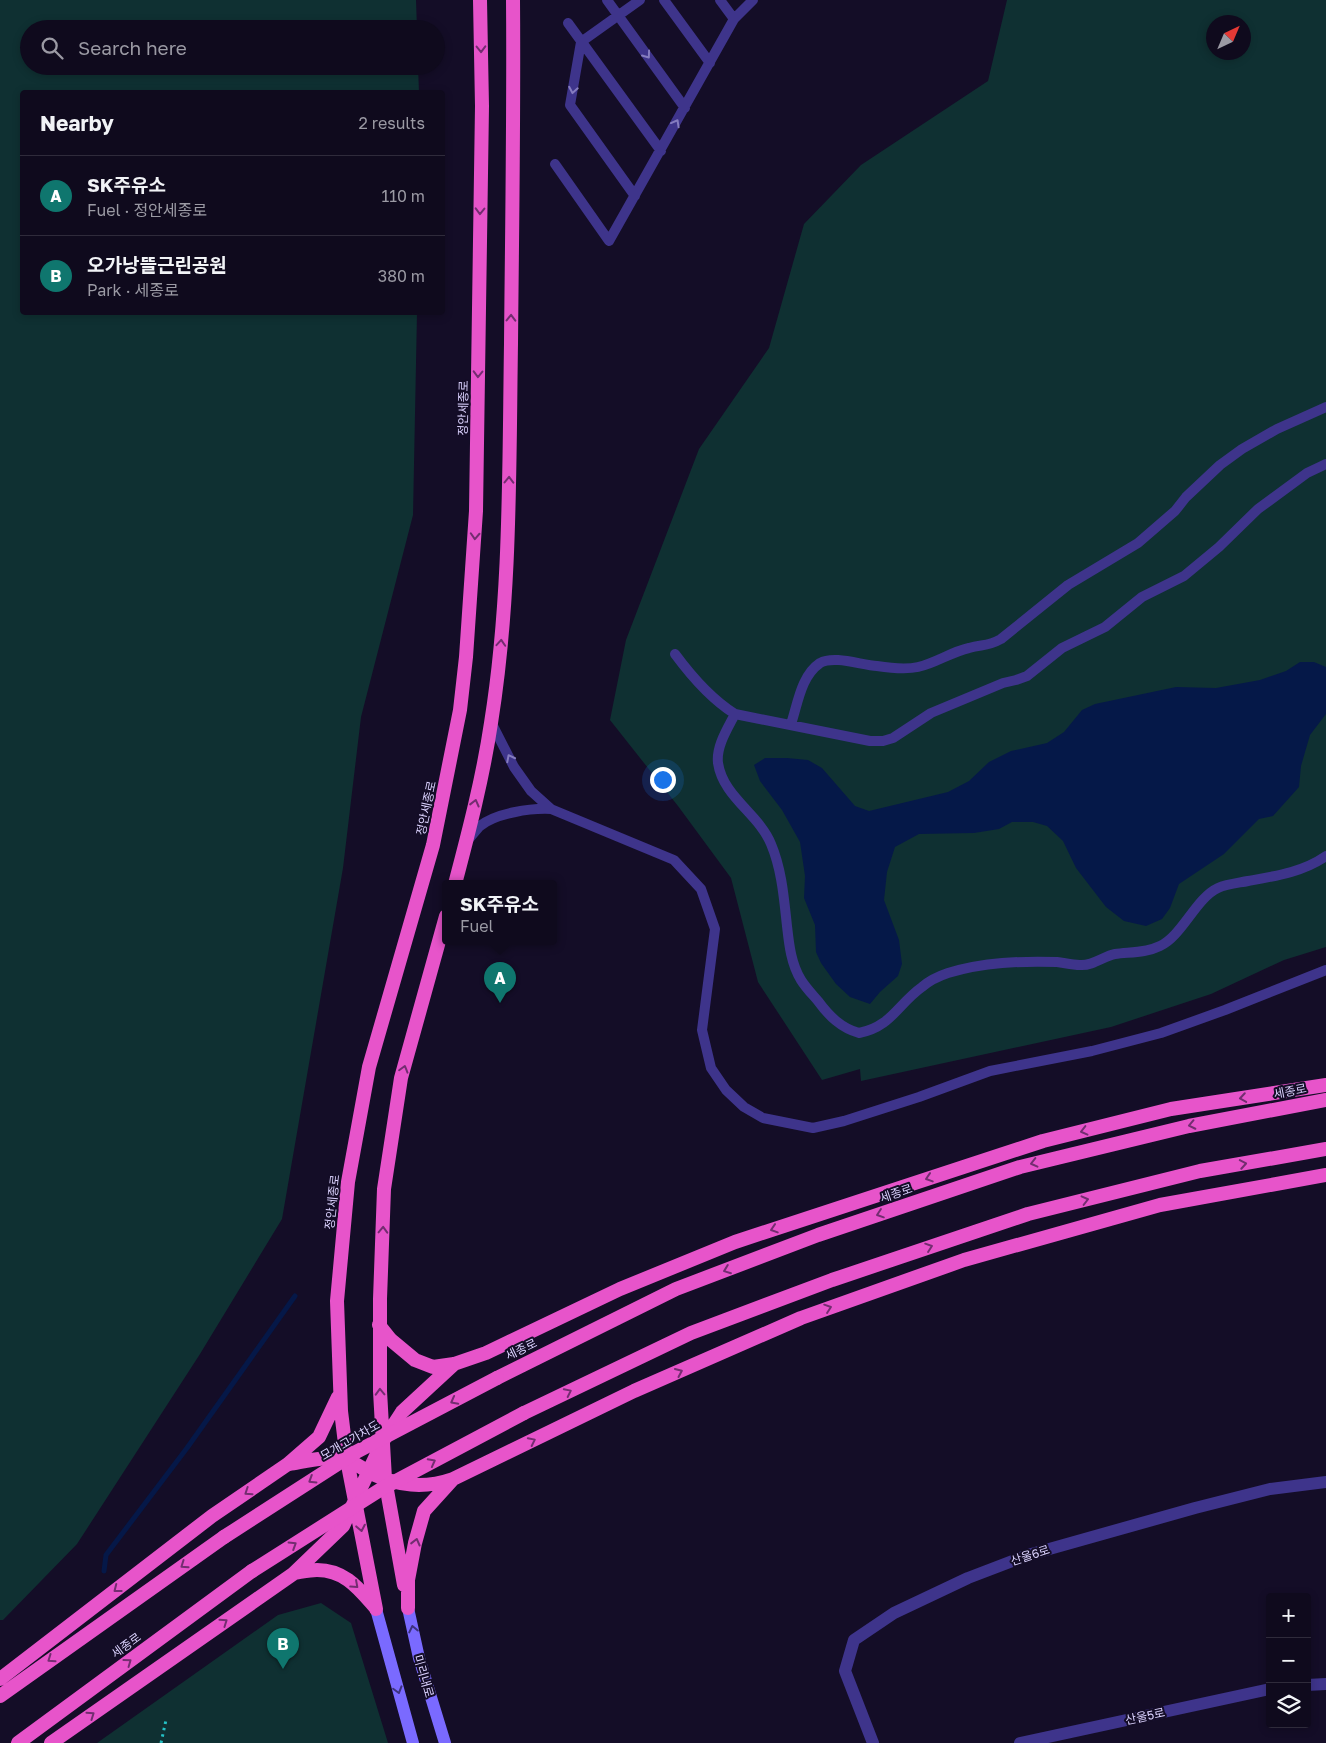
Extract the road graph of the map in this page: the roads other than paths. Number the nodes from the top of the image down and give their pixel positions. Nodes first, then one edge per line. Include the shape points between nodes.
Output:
1 (480, 0) edge
2 (513, 0) edge
3 (607, 0) edge
4 (640, 0) edge
5 (664, 0) edge
6 (720, 0) edge
7 (753, 0) edge
8 (618, 16) junction
9 (734, 19) junction
10 (568, 23) dead end
11 (581, 42) junction
12 (710, 63) junction
13 (685, 108) junction
14 (661, 151) junction
15 (555, 164) dead end
16 (635, 196) junction
17 (1326, 407) edge
18 (1326, 464) edge
19 (675, 654) dead end
20 (735, 714) junction
21 (491, 722) junction
22 (791, 724) junction
23 (552, 809) junction
24 (465, 843) junction
25 (1326, 856) edge
26 (456, 880) edge
27 (442, 930) edge
28 (1326, 970) edge
29 (1326, 1085) edge
30 (1326, 1100) edge
31 (1326, 1149) edge
32 (1326, 1174) edge
33 (380, 1325) junction
34 (454, 1364) junction
35 (497, 1378) joint
36 (340, 1394) junction
37 (383, 1441) junction
38 (347, 1460) junction
39 (288, 1464) junction
40 (369, 1472) junction
41 (385, 1479) junction
42 (453, 1479) junction
43 (1326, 1482) edge
44 (356, 1500) junction
45 (293, 1574) junction
46 (408, 1608) junction
47 (376, 1609) junction
48 (0, 1680) edge
49 (1326, 1684) edge
50 (1311, 1685) edge
51 (1266, 1690) edge
52 (0, 1696) edge
53 (18, 1743) edge
54 (51, 1743) edge
55 (413, 1743) edge
56 (445, 1743) edge
57 (873, 1743) edge
58 (1020, 1743) edge

1 -> 36 highway, 정안세종로 via 476,511 466,658 433,846 369,1067 348,1182 336,1301
21 -> 2 highway via 499,664 508,508
3 - 8 lane
4 - 8 lane
5 - 12 lane
6 - 9 lane
7 - 9 lane
8 - 11 lane
8 -> 13 lane
9 - 12 lane
10 - 11 lane
11 - 14 lane
11 -> 16 lane via 570,104
12 - 13 lane
14 -> 13 lane
14 - 16 lane
15 - 16 lane via 609,241
17 - 22 lane via 1242,449 1220,465 1138,543 1068,585 1001,639 906,669 839,660 822,662 807,676
18 - 22 lane via 1307,473 1258,508 1184,576 1142,597 1105,627 1062,648 1027,676 931,713 900,734 883,741
19 - 20 lane via 718,702
20 - 22 lane
20 - 25 lane via 719,750 720,772 771,843 782,882 790,950 801,979 838,1023 859,1032 878,1027 920,987 950,973 1008,962 1060,962 1081,966 1113,955 1162,946 1206,896 1218,888 1287,874
23 -> 21 lane via 531,790 514,767
24 -> 21 highway
23 - 24 lane via 509,813 481,825
23 - 28 lane via 674,860 701,889 715,929 702,1030 711,1068 726,1090 762,1118 813,1128 844,1121 990,1071 1092,1051 1160,1033
24 - 26 highway
33 -> 27 highway via 384,1189 401,1078
29 -> 34 highway via 1171,1109 1034,1144 734,1242 620,1289 486,1353
30 -> 35 highway, 세종로 via 1188,1126 992,1176 818,1235 676,1289
53 -> 31 highway, 세종로, bridge via 252,1571 383,1488 524,1413 691,1333 832,1280 1028,1214 1200,1171
42 -> 32 highway via 634,1391 800,1318 964,1260 1160,1205
33 - 34 highway via 391,1340 415,1360 433,1367
37 -> 33 highway
34 - 37 highway via 402,1412
35 -> 52 highway, 모개고가차도, bridge via 356,1452 224,1536
36 - 38 highway, 정안세종로
36 - 39 highway via 319,1437
37 - 40 highway
37 - 41 highway
38 - 39 highway via 328,1458
38 - 40 highway
38 - 44 highway, 정안세종로
39 -> 48 highway via 212,1516
40 - 41 highway
40 - 44 highway
41 - 42 highway via 412,1485 436,1485
41 - 46 highway
46 -> 42 highway via 408,1580 424,1511
43 - 57 street, 산울6로 via 1270,1489 1028,1555 968,1578 894,1613 854,1640 845,1671
44 - 45 highway via 343,1526
44 -> 47 highway, 정안세종로
45 -> 47 highway via 318,1570 339,1574 354,1582
54 -> 45 highway
56 -> 46 main road, 미리내로 via 419,1658
47 -> 55 main road
49 - 50 street
51 - 58 street, 산울5로

